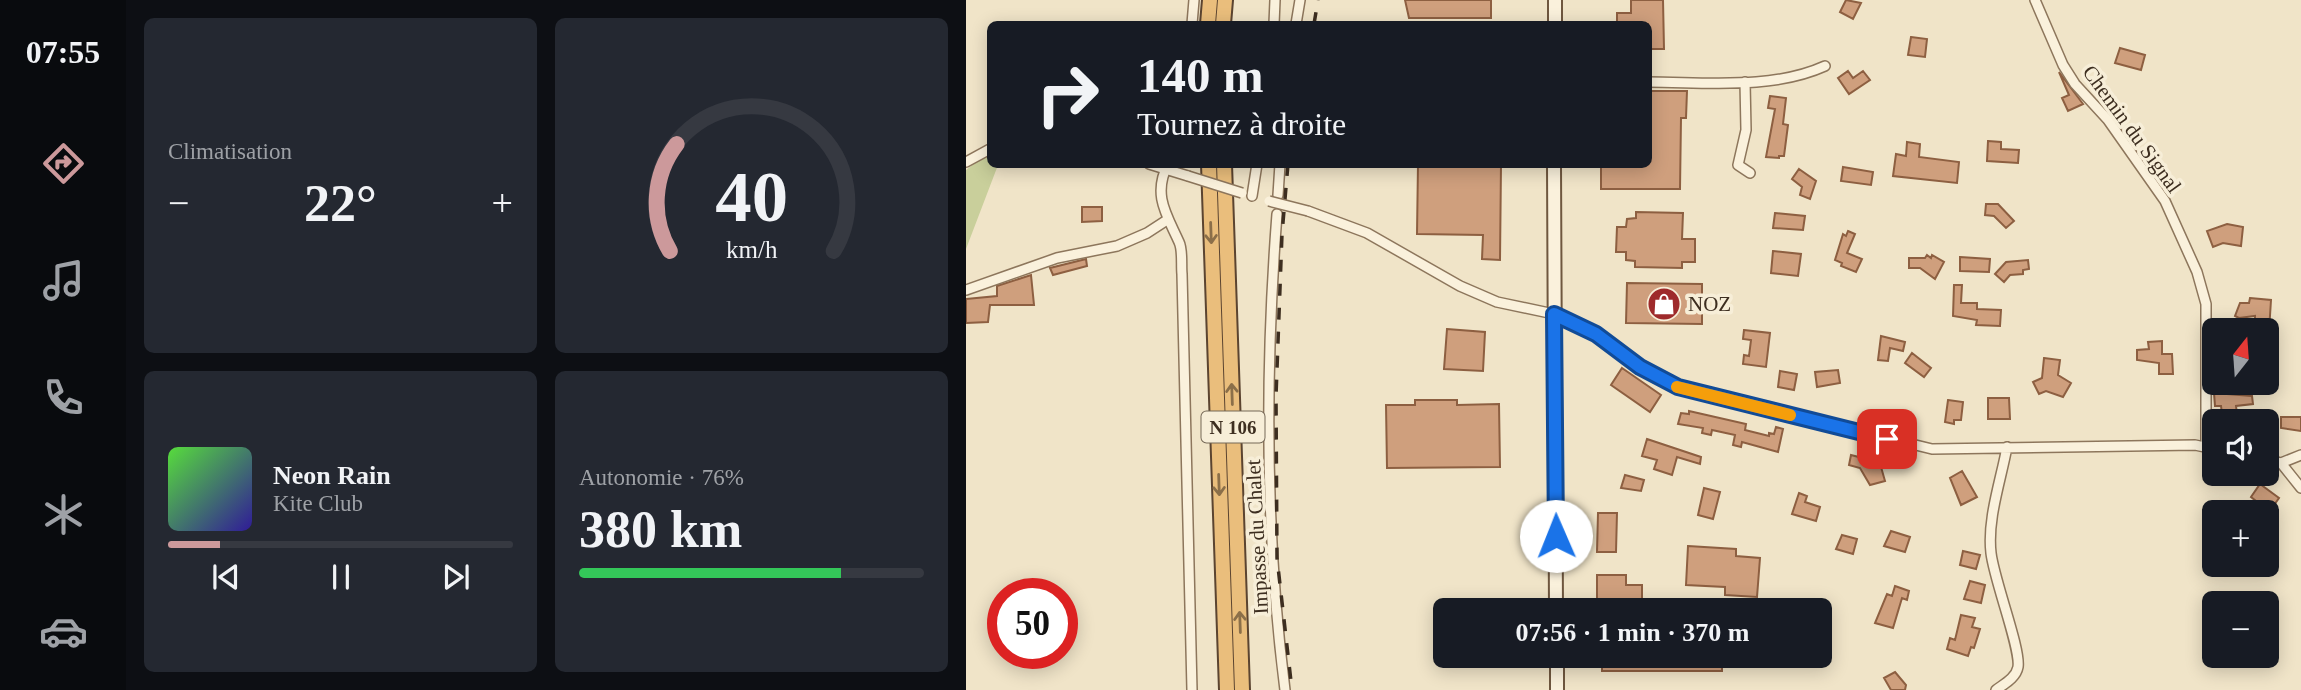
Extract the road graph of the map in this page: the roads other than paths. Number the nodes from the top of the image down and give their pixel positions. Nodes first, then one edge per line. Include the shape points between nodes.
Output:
1 (1194, 0) edge
2 (1209, 0) edge
3 (1225, 0) edge
4 (1275, 0) edge
5 (1300, 0) edge
6 (1555, 0) edge
7 (2035, 0) edge
8 (1192, 21) edge
9 (1208, 21) edge
10 (1223, 21) edge
11 (1275, 21) edge
12 (1296, 21) edge
13 (1555, 21) edge
14 (1825, 66) dead end
15 (1652, 82) edge
16 (1745, 82) junction
17 (987, 151) edge
18 (966, 162) edge
19 (1167, 168) edge
20 (1169, 168) edge
21 (1209, 168) edge
22 (1224, 168) edge
23 (1255, 168) edge
24 (1280, 168) edge
25 (1555, 168) edge
26 (1750, 173) dead end
27 (1247, 194) junction
28 (1279, 195) dead end
29 (1277, 214) dead end
30 (1167, 220) junction
31 (966, 290) edge
32 (1554, 314) junction
33 (2209, 409) edge
34 (2007, 447) junction
35 (2202, 448) edge
36 (2301, 455) edge
37 (2281, 463) joint
38 (2301, 488) edge
39 (1556, 598) edge
40 (1557, 668) edge
41 (1192, 690) edge
42 (1227, 690) edge
43 (1242, 690) edge
44 (1285, 690) edge
45 (1557, 690) edge
46 (1996, 690) edge

1 - 8 street
2 - 9 highway
3 - 10 highway
4 - 11 street
5 - 12 street
6 - 13 main road
7 - 33 street, Chemin du Signal via 2063,65 2165,201 2197,272 2206,304
14 - 16 street via 1805,75
15 - 16 street
16 - 26 street via 1746,130 1738,165
17 - 18 street
19 - 30 street via 1161,188
20 - 27 street, bridge
21 -> 42 highway, N 106
43 -> 22 highway, N 106
23 - 27 street
24 - 28 street
25 - 32 main road
27 - 32 street, bridge via 1367,233 1497,302
29 - 44 street, Impasse du Chalet via 1270,421 1272,535
30 - 31 street via 1117,247 1058,258
30 - 41 street via 1180,243
32 - 34 street via 1596,334 1640,367 1678,387 1932,449
32 - 39 main road
34 - 35 street
34 - 46 street via 1990,549 2018,668 2012,679
36 - 37 street
37 - 38 street
40 - 45 main road

